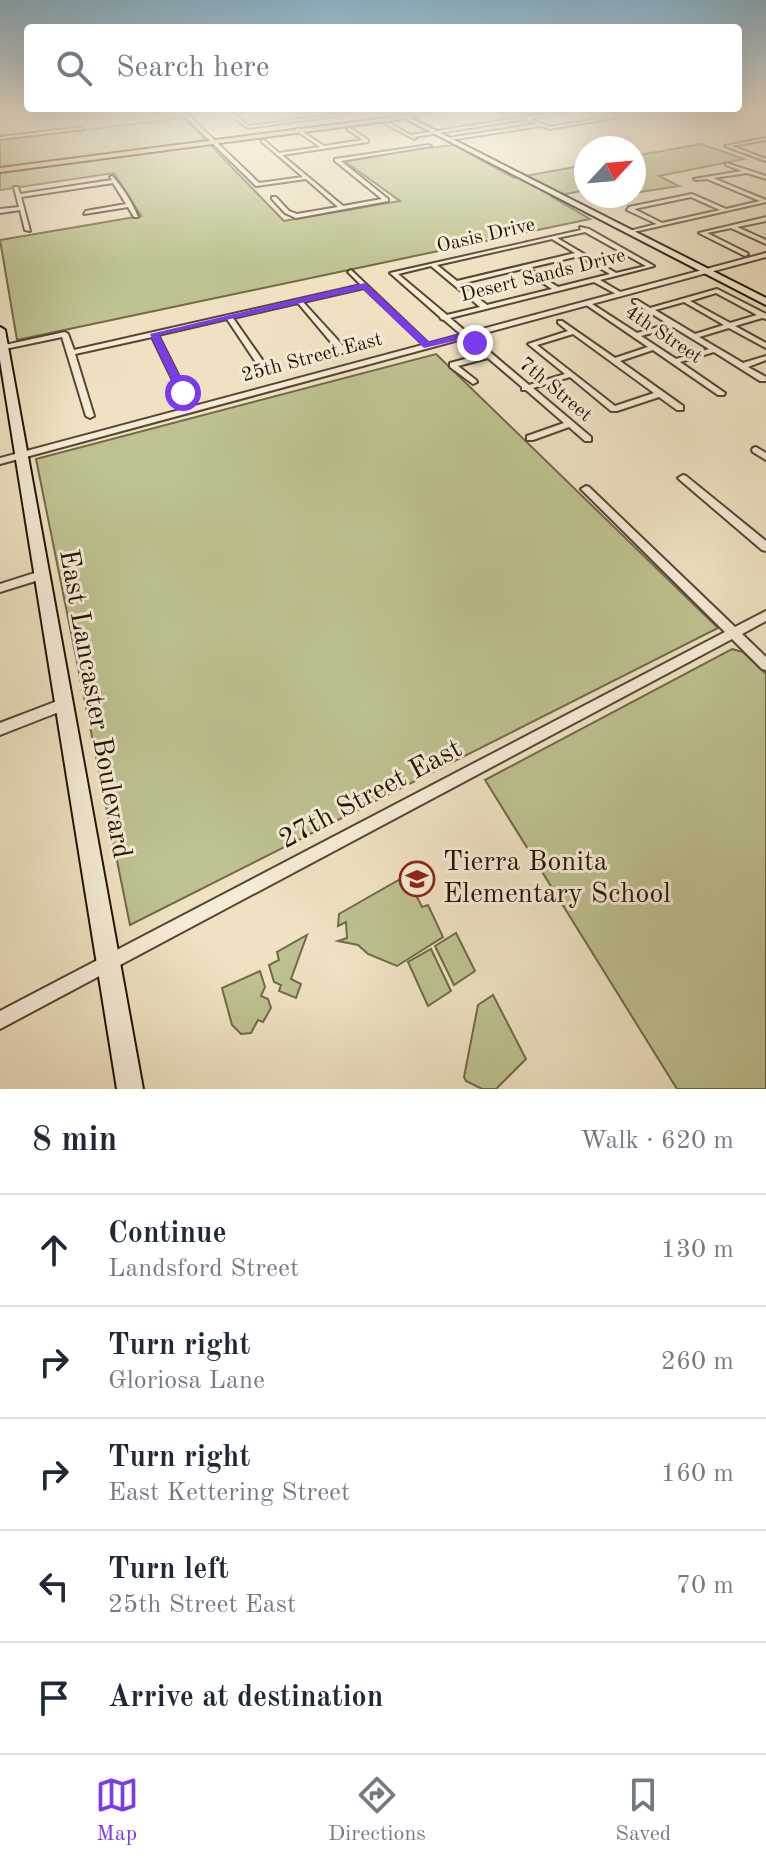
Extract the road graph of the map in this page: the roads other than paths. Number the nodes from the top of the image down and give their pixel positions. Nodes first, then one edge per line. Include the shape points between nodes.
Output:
1 (55, 163) edge
2 (237, 163) edge
3 (288, 163) edge
4 (340, 163) edge
5 (496, 163) edge
6 (728, 164) dead end
7 (0, 170) edge
8 (748, 171) junction
9 (306, 178) junction
10 (709, 178) junction
11 (766, 178) edge
12 (696, 179) dead end
13 (16, 188) dead end
14 (68, 189) junction
15 (18, 196) junction
16 (71, 196) dead end
17 (274, 198) dead end
18 (765, 201) edge
19 (130, 205) junction
20 (22, 208) junction
21 (342, 208) junction
22 (0, 211) edge
23 (727, 211) junction
24 (86, 213) dead end
25 (136, 216) dead end
26 (765, 220) edge
27 (578, 225) dead end
28 (662, 225) junction
29 (732, 227) junction
30 (28, 230) dead end
31 (587, 230) junction
32 (631, 232) junction
33 (553, 238) junction
34 (766, 242) edge
35 (580, 254) junction
36 (745, 254) dead end
37 (766, 255) edge
38 (433, 265) junction
39 (523, 267) junction
40 (707, 271) junction
41 (351, 272) dead end
42 (393, 273) joint
43 (614, 274) junction
44 (597, 279) junction
45 (456, 283) junction
46 (365, 286) junction
47 (556, 289) junction
48 (622, 294) junction
49 (684, 300) junction
50 (299, 301) junction
51 (635, 301) dead end
52 (766, 302) edge
53 (587, 303) junction
54 (486, 308) junction
55 (649, 310) junction
56 (765, 315) edge
57 (229, 317) junction
58 (443, 318) junction
59 (560, 322) dead end
60 (673, 325) junction
61 (729, 326) junction
62 (0, 330) edge
63 (573, 332) junction
64 (154, 334) junction
65 (464, 336) junction
66 (635, 336) junction
67 (693, 337) junction
68 (428, 346) junction
69 (766, 346) edge
70 (1, 348) edge
71 (653, 348) junction
72 (713, 350) junction
73 (343, 351) dead end
74 (71, 353) junction
75 (489, 355) junction
76 (766, 358) edge
77 (613, 361) junction
78 (674, 362) junction
79 (742, 366) junction
80 (266, 371) dead end
81 (570, 375) junction
82 (763, 379) dead end
83 (473, 382) dead end
84 (525, 388) junction
85 (183, 393) dead end
86 (721, 393) dead end
87 (659, 394) junction
88 (680, 408) dead end
89 (90, 416) dead end
90 (569, 424) junction
91 (530, 438) dead end
92 (588, 439) dead end
93 (766, 446) edge
94 (21, 455) junction
95 (766, 457) edge
96 (0, 461) edge
97 (683, 478) dead end
98 (586, 489) dead end
99 (766, 547) edge
100 (41, 575) junction
101 (0, 588) edge
102 (766, 616) edge
103 (732, 633) junction
104 (766, 665) edge
105 (65, 704) junction
106 (0, 729) edge
107 (108, 963) junction
108 (0, 1020) edge
109 (130, 1089) edge

1 - 7 main road
2 - 9 street via 262,185
3 - 9 street
4 - 21 street via 386,200
5 - 32 main road
6 - 8 street
8 - 10 street
8 - 11 street
9 - 21 street
10 - 12 street
10 - 18 street
13 - 15 street
14 - 15 street
14 - 16 street
14 - 19 street via 113,178
15 - 20 street
17 - 21 street via 296,216
18 - 23 street
19 - 24 street
19 - 25 street
20 - 22 street
20 - 30 street
23 - 28 street
23 - 28 street via 692,195 629,209
26 - 29 street
27 - 31 street
28 - 32 street
29 - 34 street
29 - 36 street via 702,233
31 - 33 street, Oasis Drive
31 - 43 street, Desert Sands Drive via 651,266
32 - 40 main road
33 - 35 street
33 - 38 street, Oasis Drive
35 - 39 street
35 - 43 street
37 - 40 street, 25th Street East
38 - 42 street, Oasis Drive
38 - 45 street
39 - 45 street
39 - 47 street
40 - 48 street, 25th Street East
40 - 52 main road
41 - 46 street
42 - 58 street, 7th Street
43 - 44 street, Desert Sands Drive
44 - 47 street, Desert Sands Drive
44 - 48 street
45 - 54 street
46 - 50 street
46 - 68 street
47 - 54 street, Desert Sands Drive
48 - 53 street, 25th Street East
49 - 55 street
49 - 56 street via 717,291
49 - 61 street
50 - 57 street
50 - 73 street
51 - 55 street
53 - 65 street, 25th Street East
53 - 66 street, 4th Street
54 - 58 street, Desert Sands Drive
55 - 60 street
56 - 61 street
57 - 64 street
57 - 80 street
58 - 65 street, 7th Street
59 - 63 street
60 - 66 street
60 - 67 street
61 - 67 street
61 - 69 street
62 - 70 main road, East Lancaster Boulevard
63 - 77 street
63 - 81 street via 532,344
64 - 74 street
64 - 85 street
65 - 68 street, 25th Street East
65 - 75 street, 7th Street
66 - 71 street, 4th Street
67 - 72 street
68 - 94 street, 25th Street East
70 - 74 street via 65,334
70 - 94 main road, East Lancaster Boulevard
71 - 77 street
71 - 78 street, 4th Street
72 - 78 street
72 - 79 street
74 - 89 street
75 - 83 street via 453,365
75 - 84 street, 7th Street
76 - 79 street
77 - 87 street
78 - 86 street, 4th Street
79 - 82 street
81 - 84 street
81 - 87 street via 614,409
84 - 90 street, 7th Street
87 - 88 street
90 - 91 street
90 - 92 street, 7th Street
93 - 95 street via 756,450
94 - 96 street, 25th Street East
94 - 100 main road, East Lancaster Boulevard
97 - 99 street
98 - 103 street
100 - 101 street
100 - 105 main road, East Lancaster Boulevard
102 - 103 street, 27th Street East
103 - 104 street
103 - 107 street, 27th Street East
105 - 106 street
105 - 107 main road, East Lancaster Boulevard
107 - 108 street, 27th Street East
107 - 109 main road, East Lancaster Boulevard

